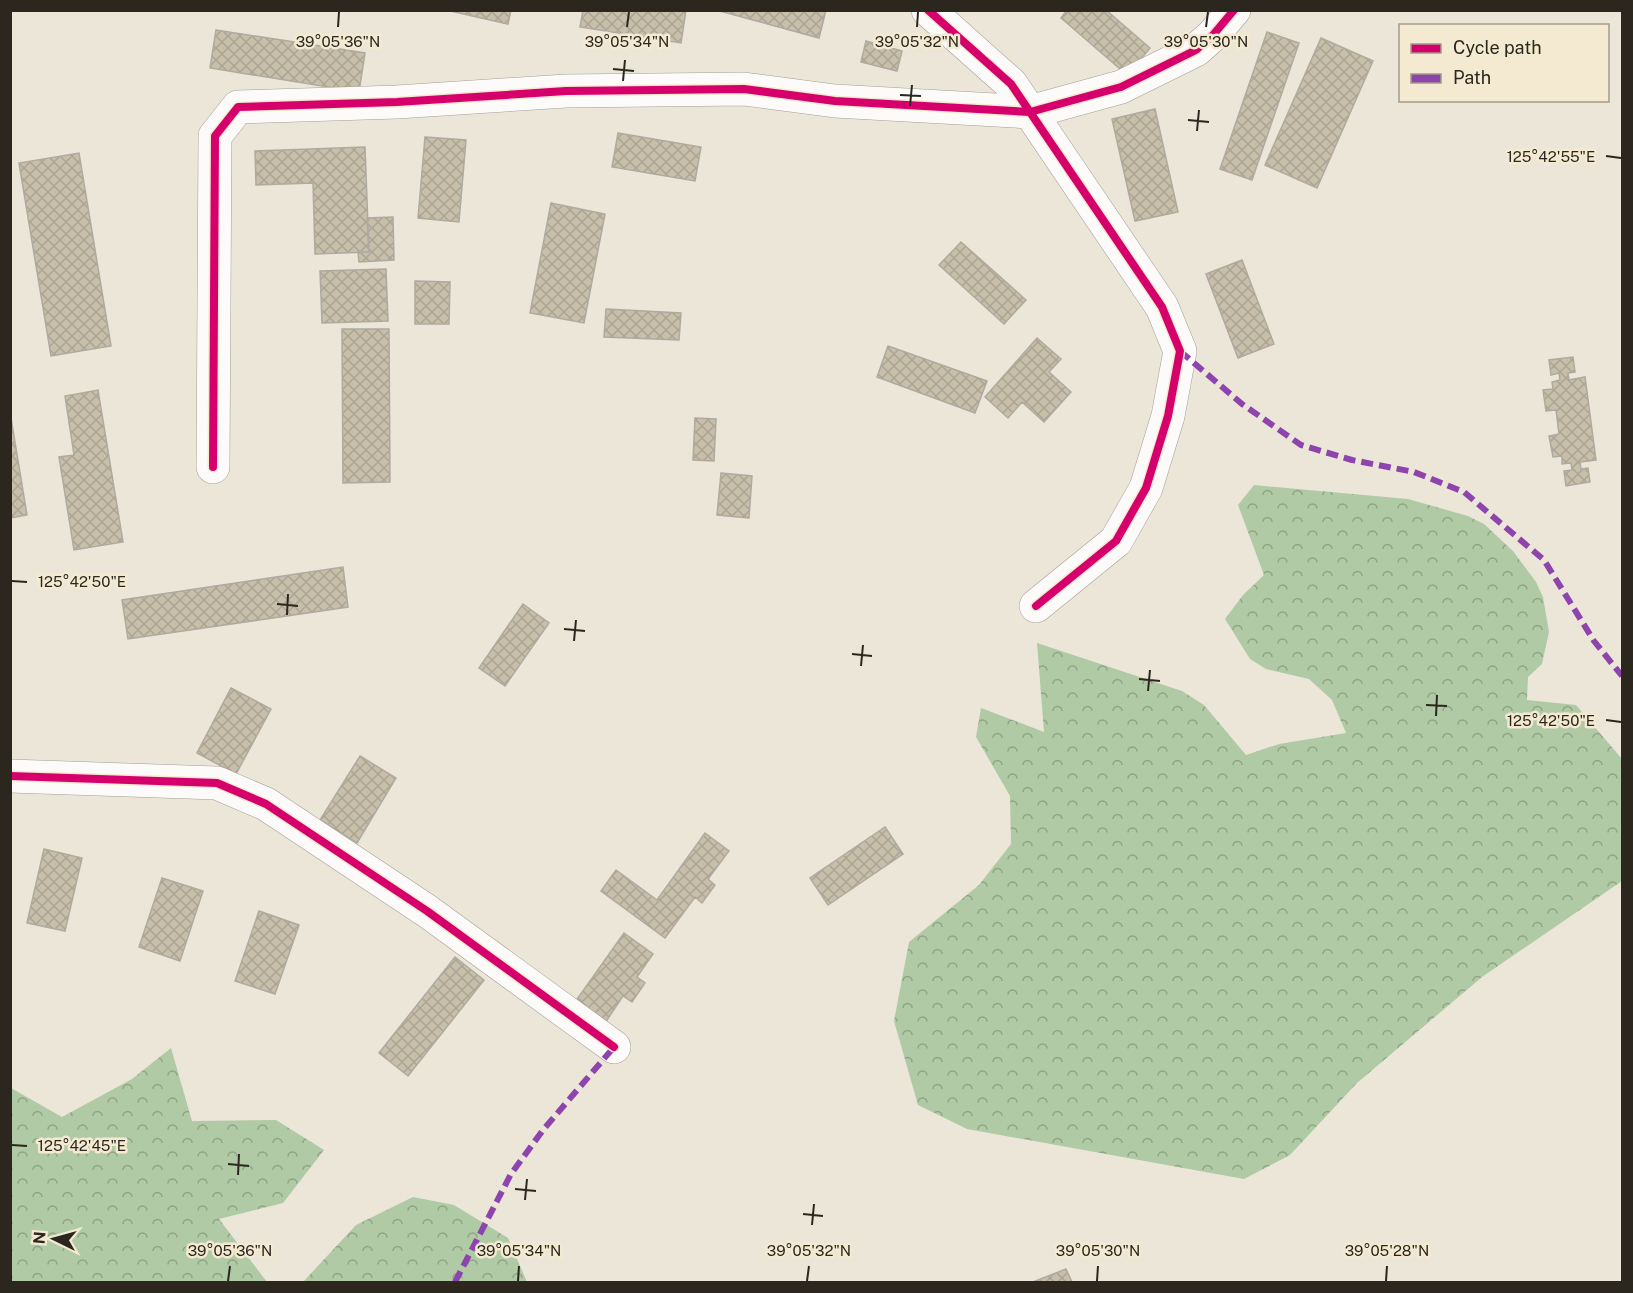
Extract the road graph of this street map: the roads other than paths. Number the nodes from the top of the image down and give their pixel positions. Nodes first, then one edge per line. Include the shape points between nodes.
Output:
1 (928, 10) edge
2 (1234, 10) edge
3 (1030, 112) junction
4 (213, 467) dead end
5 (1036, 606) dead end
6 (10, 776) edge
7 (614, 1047) dead end

1 - 3 street via 1011,84
2 - 3 street via 1196,50 1121,87
3 - 4 street via 835,101 744,88 566,91 238,107 215,136
3 - 5 street via 1162,307 1180,351 1168,416 1146,488 1116,541
6 - 7 street via 217,783 266,804 427,912

